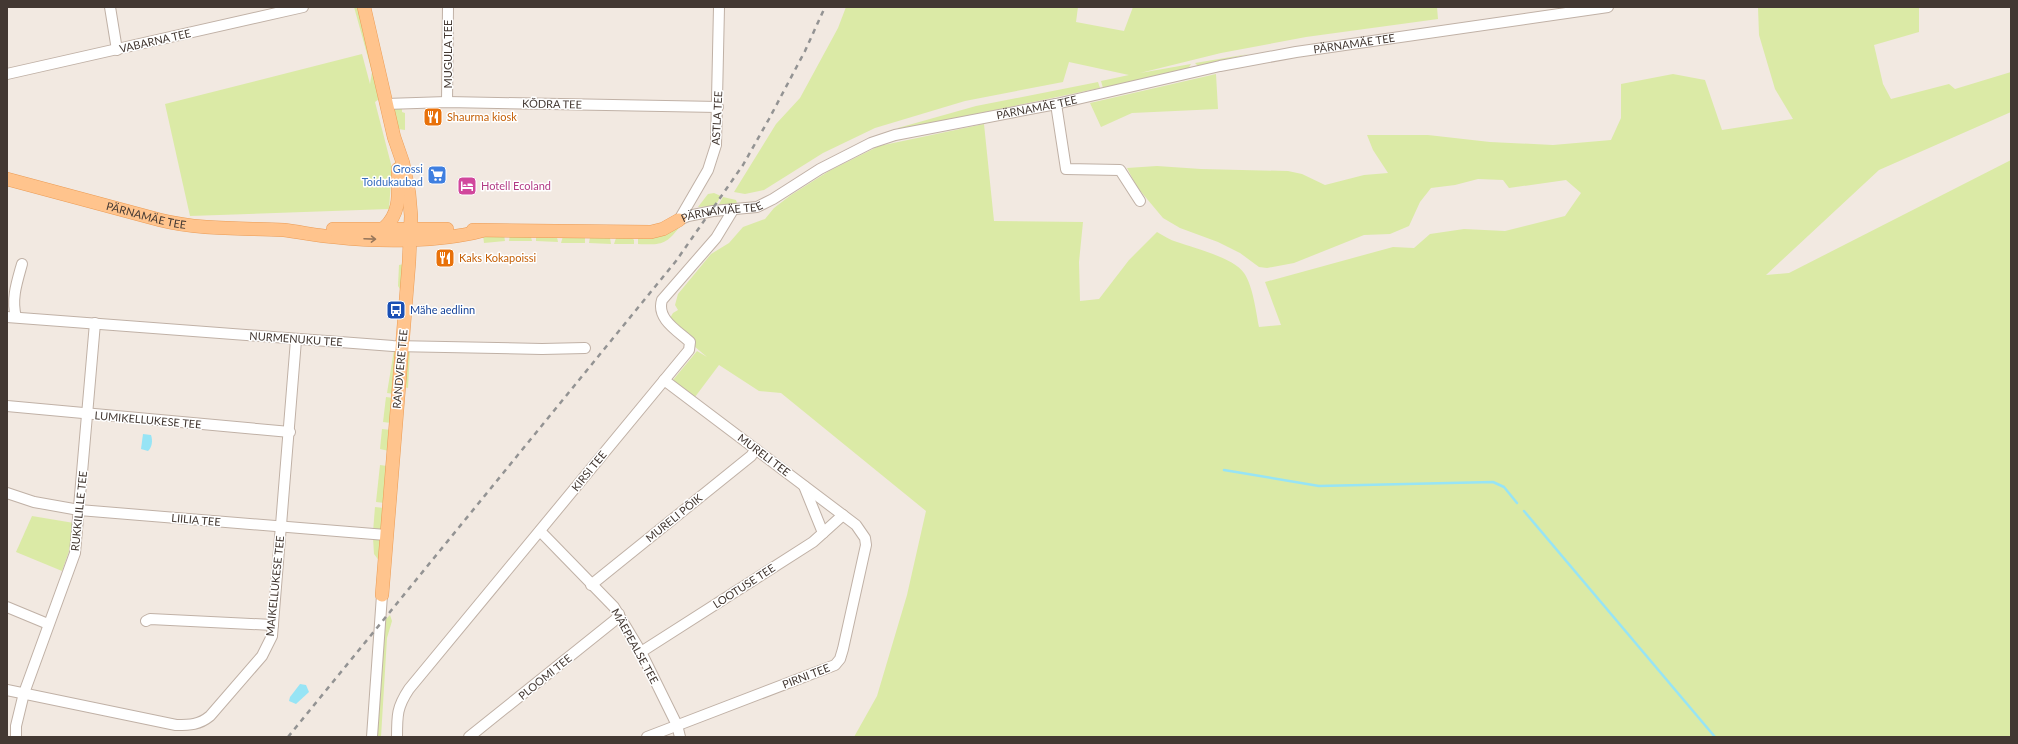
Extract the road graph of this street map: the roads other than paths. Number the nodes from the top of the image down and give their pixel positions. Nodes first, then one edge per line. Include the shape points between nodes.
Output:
1 (110, 7) edge
2 (303, 7) edge
3 (364, 7) edge
4 (448, 7) edge
5 (719, 7) edge
6 (1608, 7) edge
7 (117, 50) junction
8 (7, 74) edge
9 (447, 102) junction
10 (386, 104) junction
11 (1056, 104) junction
12 (718, 107) junction
13 (398, 151) junction
14 (7, 179) edge
15 (1140, 201) dead end
16 (733, 210) junction
17 (679, 220) junction
18 (384, 228) junction
19 (289, 231) junction
20 (411, 234) junction
21 (22, 264) dead end
22 (11, 317) edge
23 (95, 323) junction
24 (296, 340) junction
25 (402, 346) junction
26 (585, 348) dead end
27 (664, 380) junction
28 (7, 406) edge
29 (88, 414) junction
30 (290, 432) junction
31 (756, 449) junction
32 (804, 486) junction
33 (7, 493) edge
34 (79, 510) junction
35 (843, 515) junction
36 (281, 526) junction
37 (540, 531) junction
38 (862, 532) joint
39 (823, 533) junction
40 (386, 535) junction
41 (591, 585) junction
42 (382, 595) joint
43 (7, 607) edge
44 (619, 614) junction
45 (146, 621) dead end
46 (48, 624) junction
47 (273, 625) junction
48 (641, 652) junction
49 (7, 690) edge
50 (24, 693) junction
51 (677, 726) junction
52 (16, 737) edge
53 (372, 737) edge
54 (397, 737) edge
55 (469, 737) edge
56 (647, 737) edge
57 (680, 737) edge

1 - 7 street
2 - 7 street, VABARNA TEE
3 - 10 main road, RANDVERE TEE
4 - 9 street, MUGULA TEE
5 - 12 street, ASTLA TEE
6 - 11 street, PÄRNAMÄE TEE via 1296,52 1220,66
7 - 8 street, VABARNA TEE
9 - 10 street, KÕDRA TEE
9 - 12 street, KÕDRA TEE
10 - 13 main road, RANDVERE TEE
11 - 15 street via 1066,169 1120,170
11 - 16 street, PÄRNAMÄE TEE via 895,135 820,168 757,207
12 - 17 street, ASTLA TEE via 714,156
13 - 18 main road via 397,208 394,218
13 - 20 main road, RANDVERE TEE via 409,193
14 - 19 main road, PÄRNAMÄE TEE via 168,222
16 - 17 street, PÄRNAMÄE TEE via 713,211
16 - 27 street, KIRSI TEE via 716,238 662,300 664,318 691,345
17 - 20 main road, PÄRNAMÄE TEE via 651,232 481,231
18 - 19 main road, PÄRNAMÄE TEE
18 - 20 main road, PÄRNAMÄE TEE
19 -> 20 main road, PÄRNAMÄE TEE via 336,238
20 - 25 main road, RANDVERE TEE
21 - 22 street
22 - 23 street, NURMENUKU TEE
23 - 24 street, NURMENUKU TEE
23 - 29 street, RUKKILILLE TEE
24 - 25 street, NURMENUKU TEE
24 - 30 street, MAIKELLUKESE TEE
25 - 26 street, NURMENUKU TEE
25 - 40 main road, RANDVERE TEE
27 - 31 street, MURELI TEE
27 - 37 street, KIRSI TEE
28 - 29 street, LUMIKELLUKESE TEE
29 - 30 street, LUMIKELLUKESE TEE
29 - 34 street, RUKKILILLE TEE
30 - 36 street, MAIKELLUKESE TEE
31 - 32 street, MURELI TEE
31 - 41 street, MURELI PÕIK via 751,456
32 - 35 street, MURELI TEE
32 - 39 street
33 - 34 street, LIILIA TEE via 34,502
34 - 36 street, LIILIA TEE
34 - 46 street, RUKKILILLE TEE via 72,563
35 - 38 street, MURELI TEE
35 - 39 street, LOOTUSE TEE
36 - 40 street, LIILIA TEE
36 - 47 street, MAIKELLUKESE TEE
37 - 41 street, MÄEPEALSE TEE
37 - 54 street, KIRSI TEE via 401,700 397,713
38 - 51 street, PIRNI TEE via 866,544 843,649 835,665
39 - 48 street, LOOTUSE TEE via 813,542
40 - 42 main road, RANDVERE TEE
41 - 44 street, MÄEPEALSE TEE
42 - 53 street, RANDVERE TEE
43 - 46 street
44 - 48 street, MÄEPEALSE TEE
44 - 55 street, PLOOMI TEE via 615,620
45 - 47 street via 150,619
46 - 50 street, RUKKILILLE TEE
47 - 50 street, MAIKELLUKESE TEE via 272,636 262,656 210,716 196,725 176,725
48 - 51 street, MÄEPEALSE TEE
49 - 50 street, MAIKELLUKESE TEE
50 - 52 street, RUKKILILLE TEE
51 - 56 street, PIRNI TEE
51 - 57 street, MÄEPEALSE TEE

